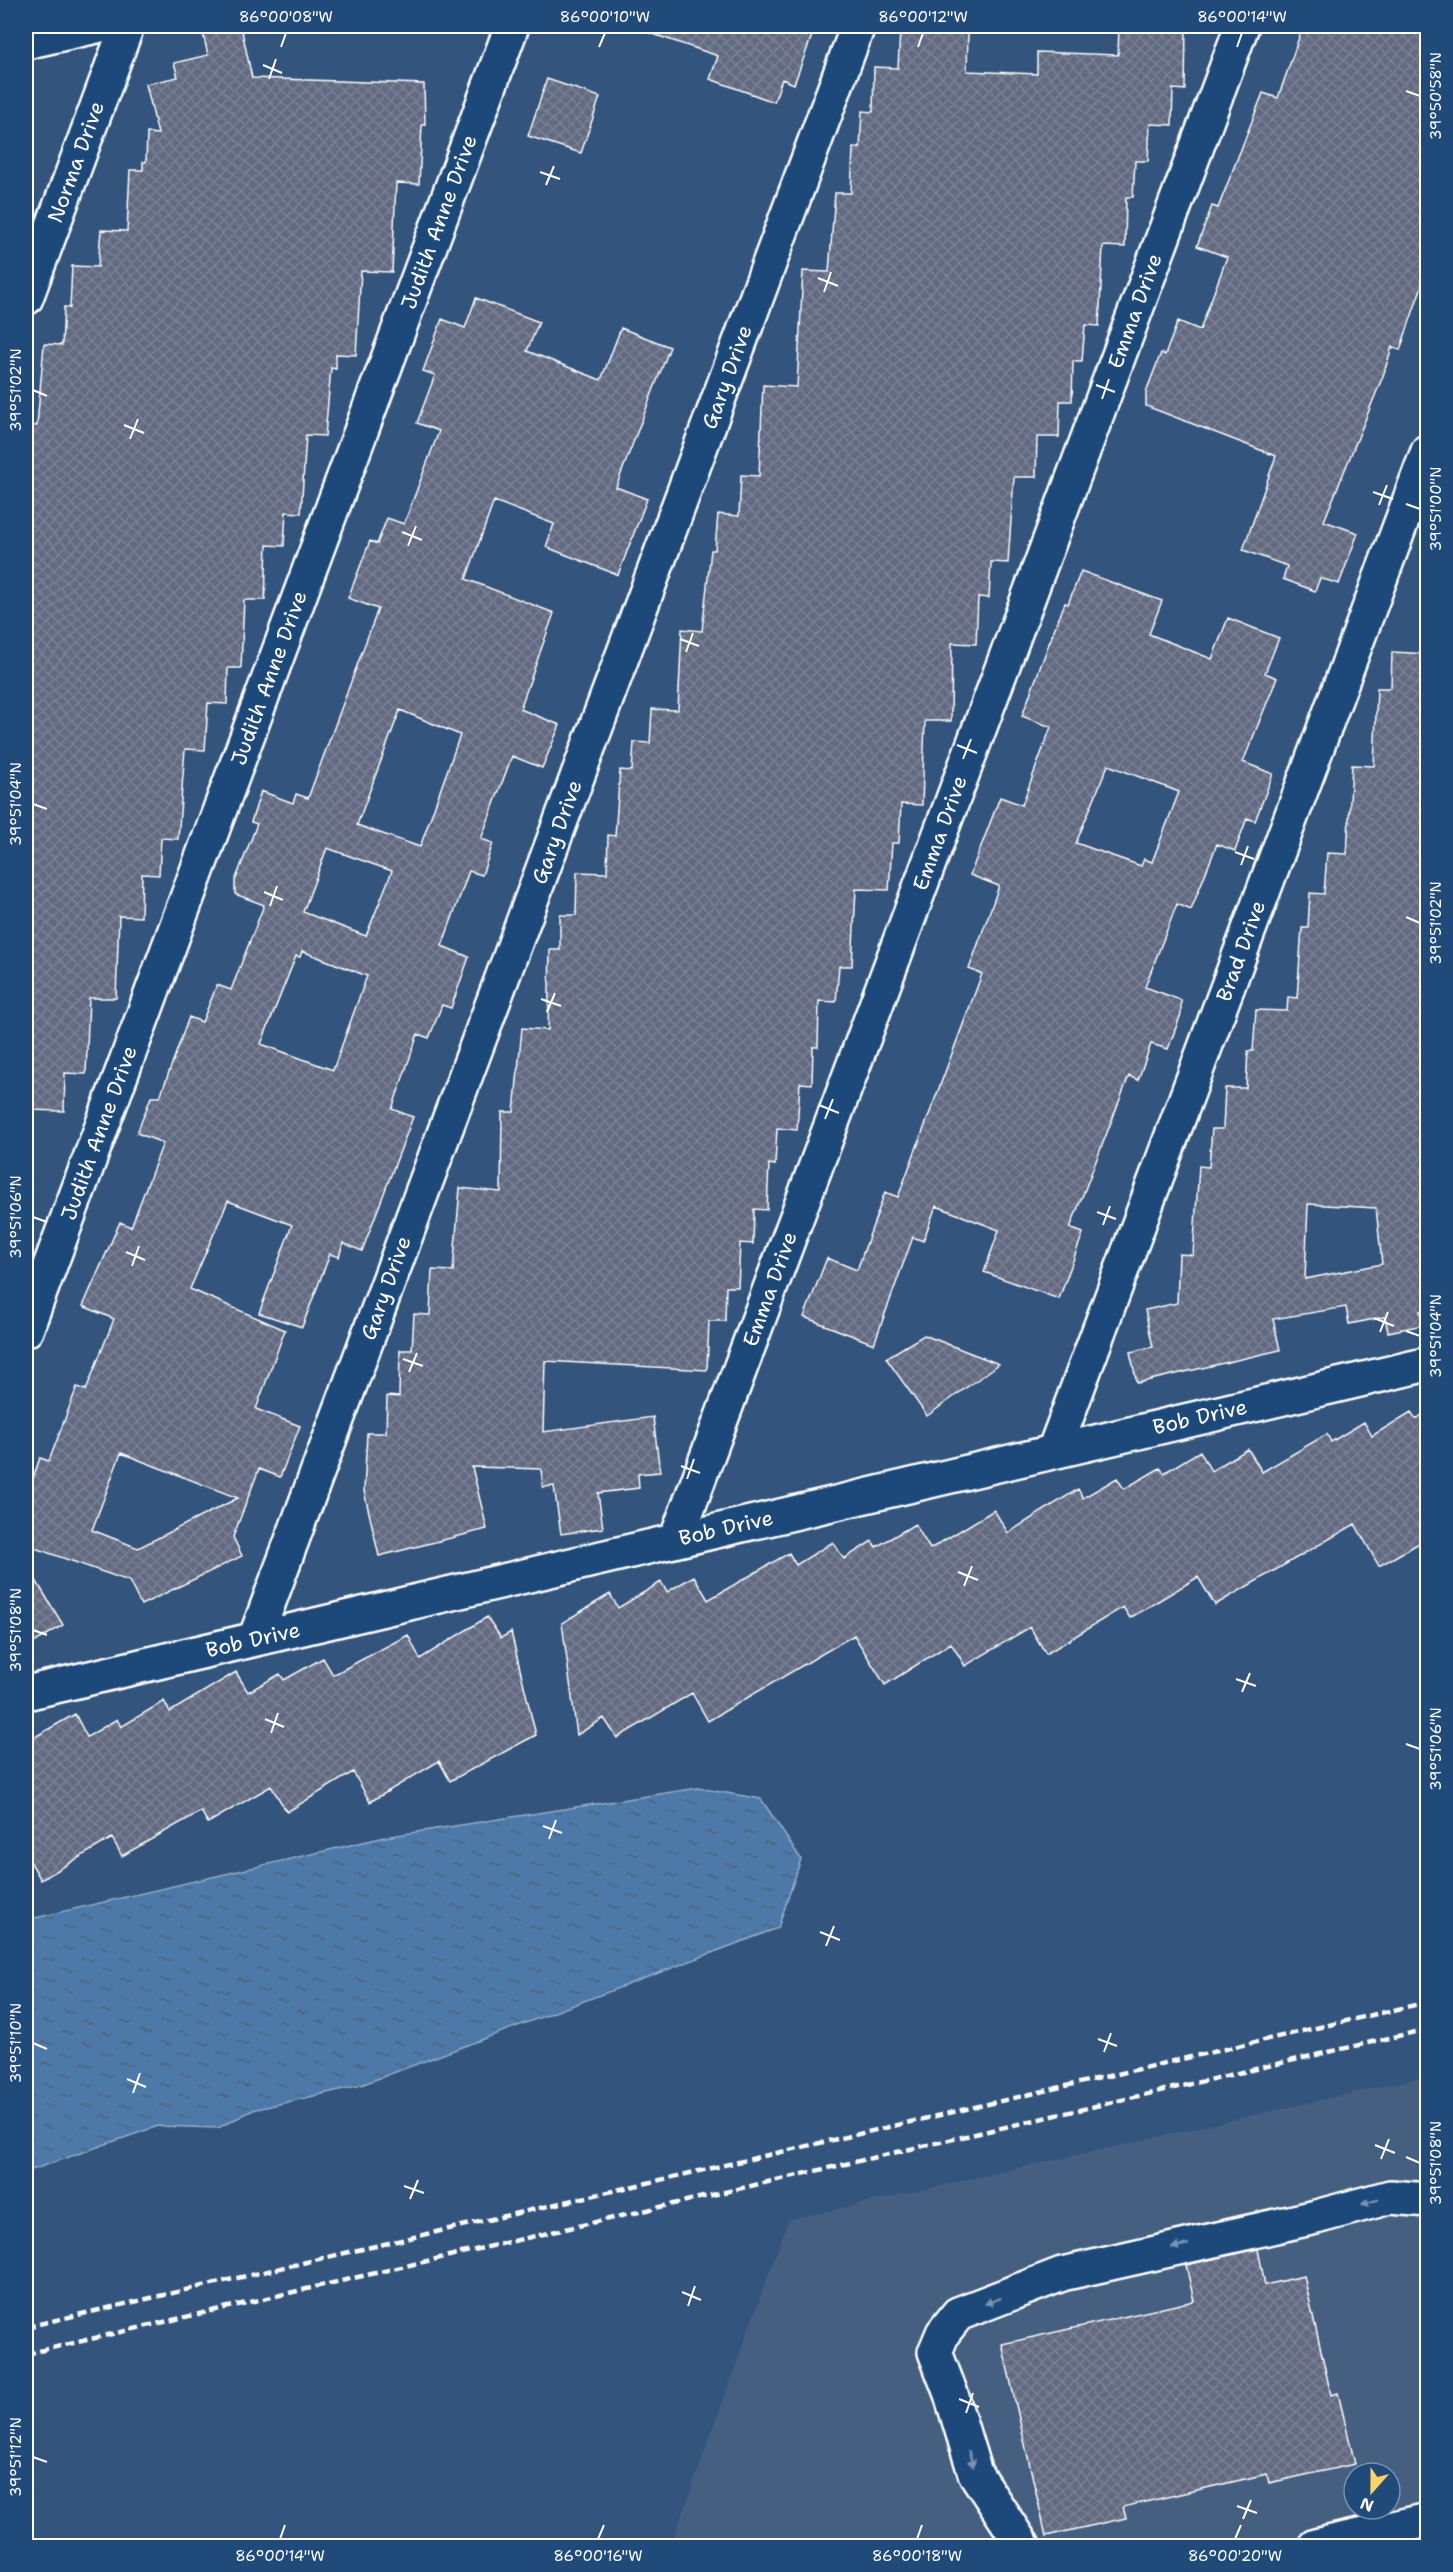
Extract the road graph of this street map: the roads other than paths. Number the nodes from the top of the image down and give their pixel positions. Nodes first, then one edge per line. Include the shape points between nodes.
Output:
1 (97, 26) edge
2 (127, 26) edge
3 (512, 26) edge
4 (858, 26) edge
5 (1242, 26) edge
6 (26, 42) edge
7 (26, 298) edge
8 (1428, 451) edge
9 (26, 1330) edge
10 (1428, 1364) edge
11 (1054, 1451) junction
12 (676, 1540) junction
13 (255, 1639) junction
14 (26, 1693) edge
15 (1428, 2200) edge
16 (1428, 2520) edge
17 (1023, 2547) edge
18 (1315, 2547) edge

1 - 6 street
2 - 7 street, Norma Drive
3 - 9 street, Judith Anne Drive
4 - 13 street, Gary Drive
5 - 12 street, Emma Drive
8 - 11 street, Brad Drive
10 - 11 street, Bob Drive
11 - 12 street, Bob Drive
12 - 13 street, Bob Drive
13 - 14 street, Bob Drive
15 -> 17 street via 1390,2197 1062,2274 958,2314 935,2352 975,2474
16 - 18 street

